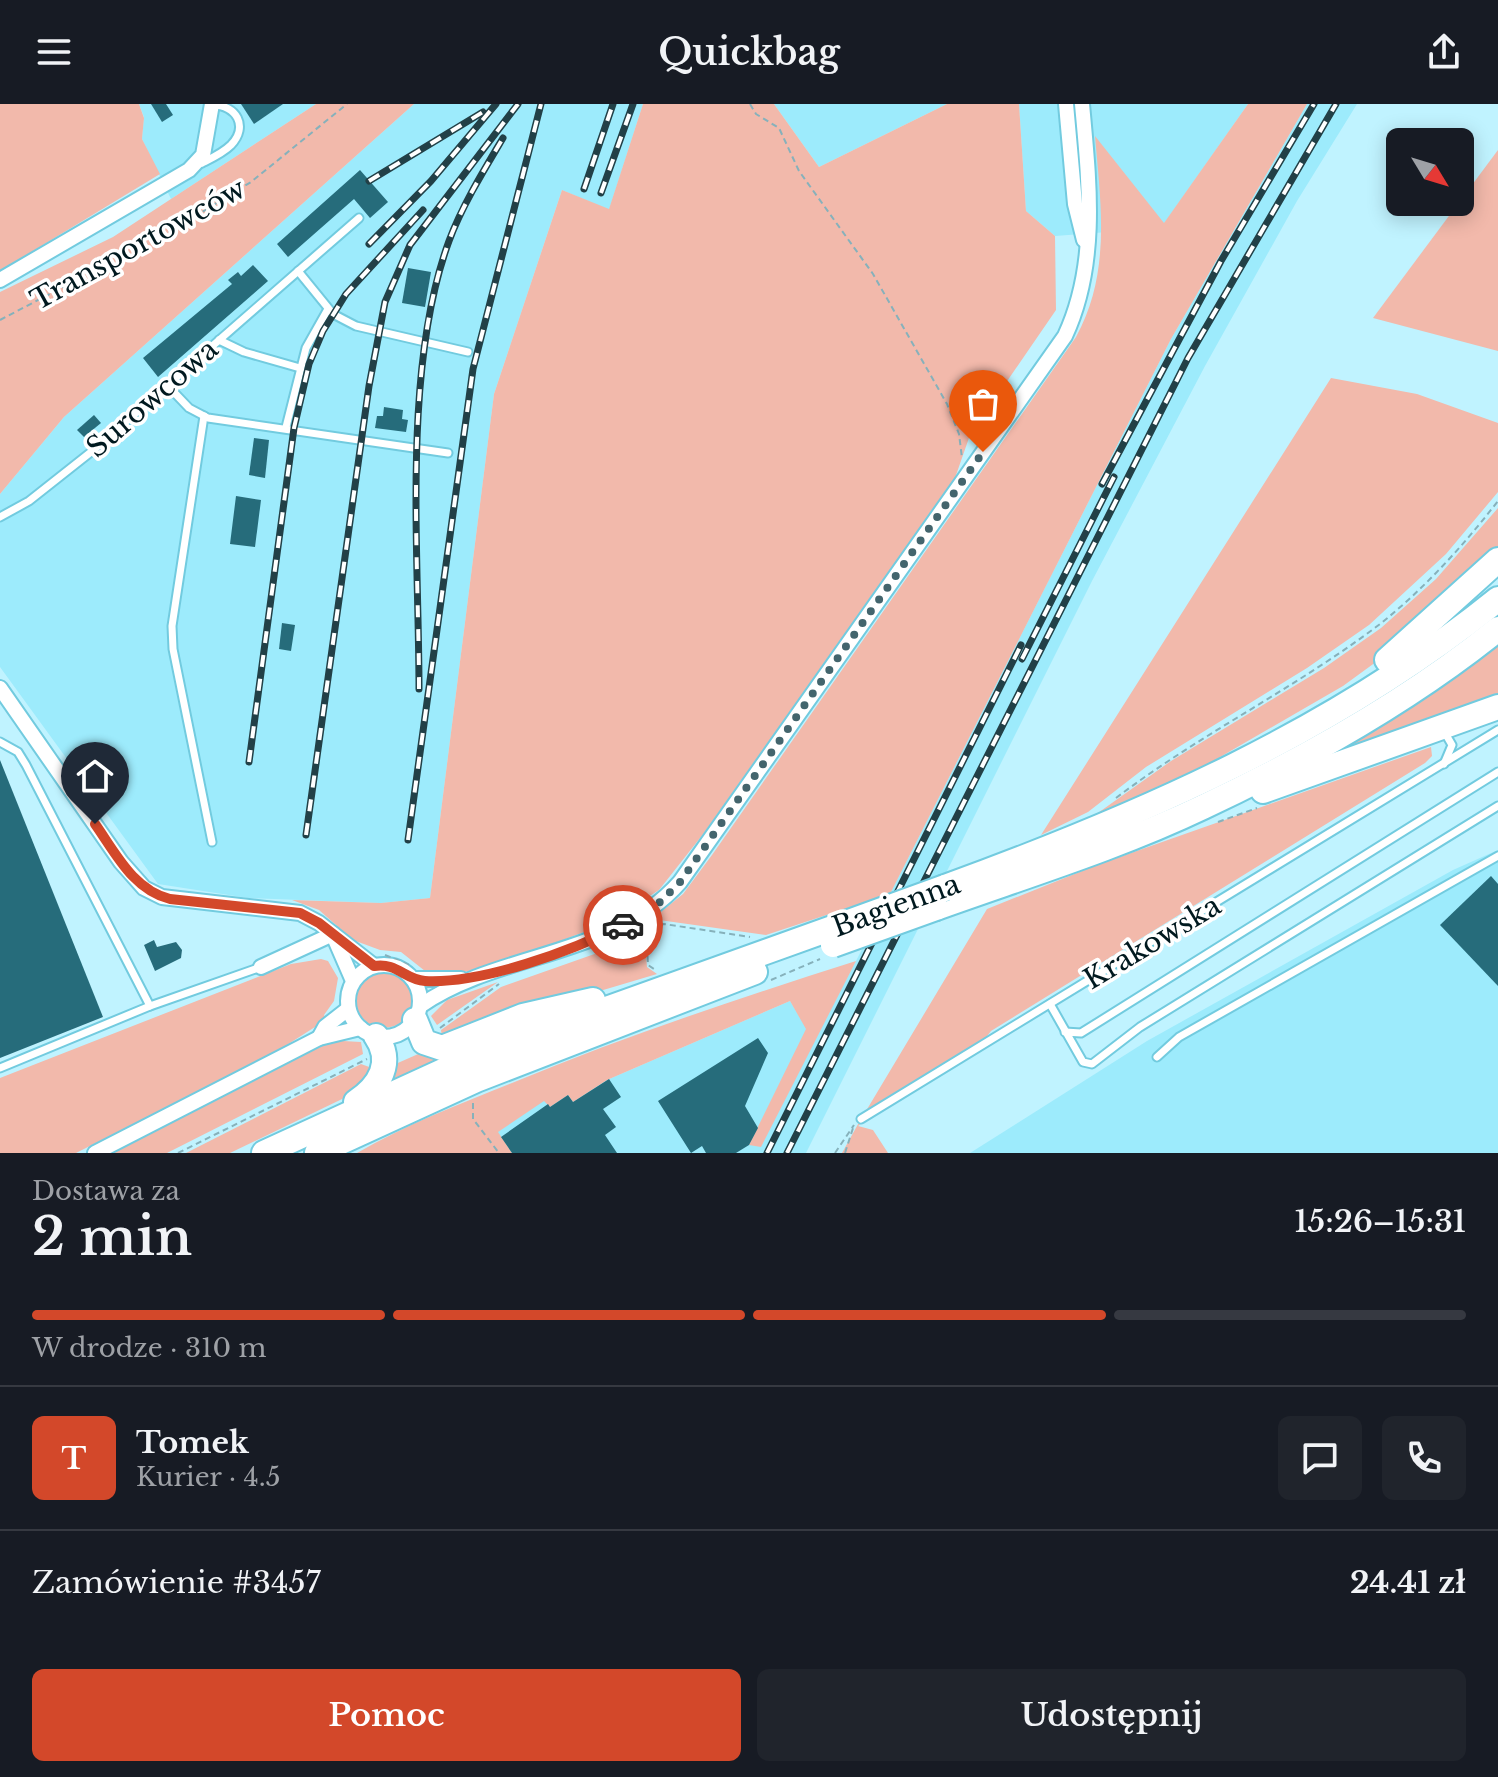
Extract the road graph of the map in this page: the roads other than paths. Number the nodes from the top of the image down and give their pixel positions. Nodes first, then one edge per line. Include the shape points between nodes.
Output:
1 (1066, 104) edge
2 (1082, 104) edge
3 (212, 105) edge
4 (189, 170) junction
5 (359, 218) dead end
6 (1086, 245) junction
7 (298, 271) junction
8 (0, 280) edge
9 (328, 309) junction
10 (219, 340) junction
11 (468, 352) dead end
12 (300, 368) junction
13 (168, 386) junction
14 (204, 416) junction
15 (286, 427) junction
16 (448, 453) dead end
17 (0, 517) edge
18 (1498, 560) edge
19 (1498, 599) edge
20 (1498, 629) edge
21 (0, 688) edge
22 (1498, 707) edge
23 (1305, 727) junction
24 (1440, 728) junction
25 (1498, 730) edge
26 (0, 742) edge
27 (1443, 766) junction
28 (1498, 772) edge
29 (1498, 806) edge
30 (1203, 807) junction
31 (212, 842) dead end
32 (1498, 856) edge
33 (947, 898) junction
34 (333, 934) junction
35 (834, 936) junction
36 (374, 966) junction
37 (261, 967) joint
38 (414, 973) junction
39 (474, 978) junction
40 (353, 981) junction
41 (628, 999) junction
42 (1050, 1004) junction
43 (150, 1006) junction
44 (348, 1009) junction
45 (424, 1024) junction
46 (1065, 1032) junction
47 (319, 1038) junction
48 (367, 1038) junction
49 (1157, 1057) dead end
50 (0, 1068) edge
51 (861, 1119) road end
52 (324, 1123) junction
53 (95, 1153) edge
54 (264, 1153) edge
55 (317, 1153) edge

1 - 6 street via 1075,204
2 - 6 street via 1091,202
3 - 4 street, Transportowców via 203,155
3 - 4 lane via 235,111 238,136 219,155
4 - 8 street, Transportowców
5 - 7 lane, Surowcowa
6 - 39 street via 1083,284 1065,336 670,893 600,936
7 - 9 lane
7 - 10 lane, Surowcowa
9 - 11 lane via 356,326
9 - 12 lane
10 - 12 lane
10 - 13 lane, Surowcowa
12 - 15 lane
13 - 14 lane
13 - 17 lane, Surowcowa via 29,501
14 - 15 lane
14 - 31 lane via 172,626
15 - 16 lane
18 - 23 main road
19 - 23 main road, Bagienna
20 - 30 main road, Bagienna via 1360,721
21 - 34 street via 144,888 170,899 300,913
22 - 24 main road
23 - 33 main road, Bagienna via 1147,809 973,877
24 - 27 lane via 1452,745
24 - 30 main road via 1238,800
25 - 27 lane, Krakowska
26 - 43 lane via 18,752 26,765
27 - 42 lane, Krakowska
28 - 46 lane via 1081,1033
29 - 46 lane via 1140,1027 1092,1064 1083,1062
30 - 33 main road, Bagienna via 997,887
32 - 49 lane via 1179,1037
33 - 35 main road, Bagienna, bridge
34 - 36 street
34 - 37 street
34 - 40 street
35 - 41 main road, Bagienna
35 - 55 main road, Bagienna via 558,1047
36 - 38 street
36 - 40 street
37 - 43 lane
38 - 39 street
38 - 45 street
39 - 45 street
40 - 44 street
41 - 45 main road via 593,1000 523,1016 447,1047 436,1048
41 - 52 main road, Bagienna via 478,1055
42 - 46 lane
42 - 51 lane, Krakowska
43 - 50 lane
44 - 47 street
44 - 48 street
45 - 48 street via 394,1036
47 - 48 street
47 - 53 street
48 - 52 main road via 385,1058 381,1075 369,1093
52 - 54 main road, Bagienna

